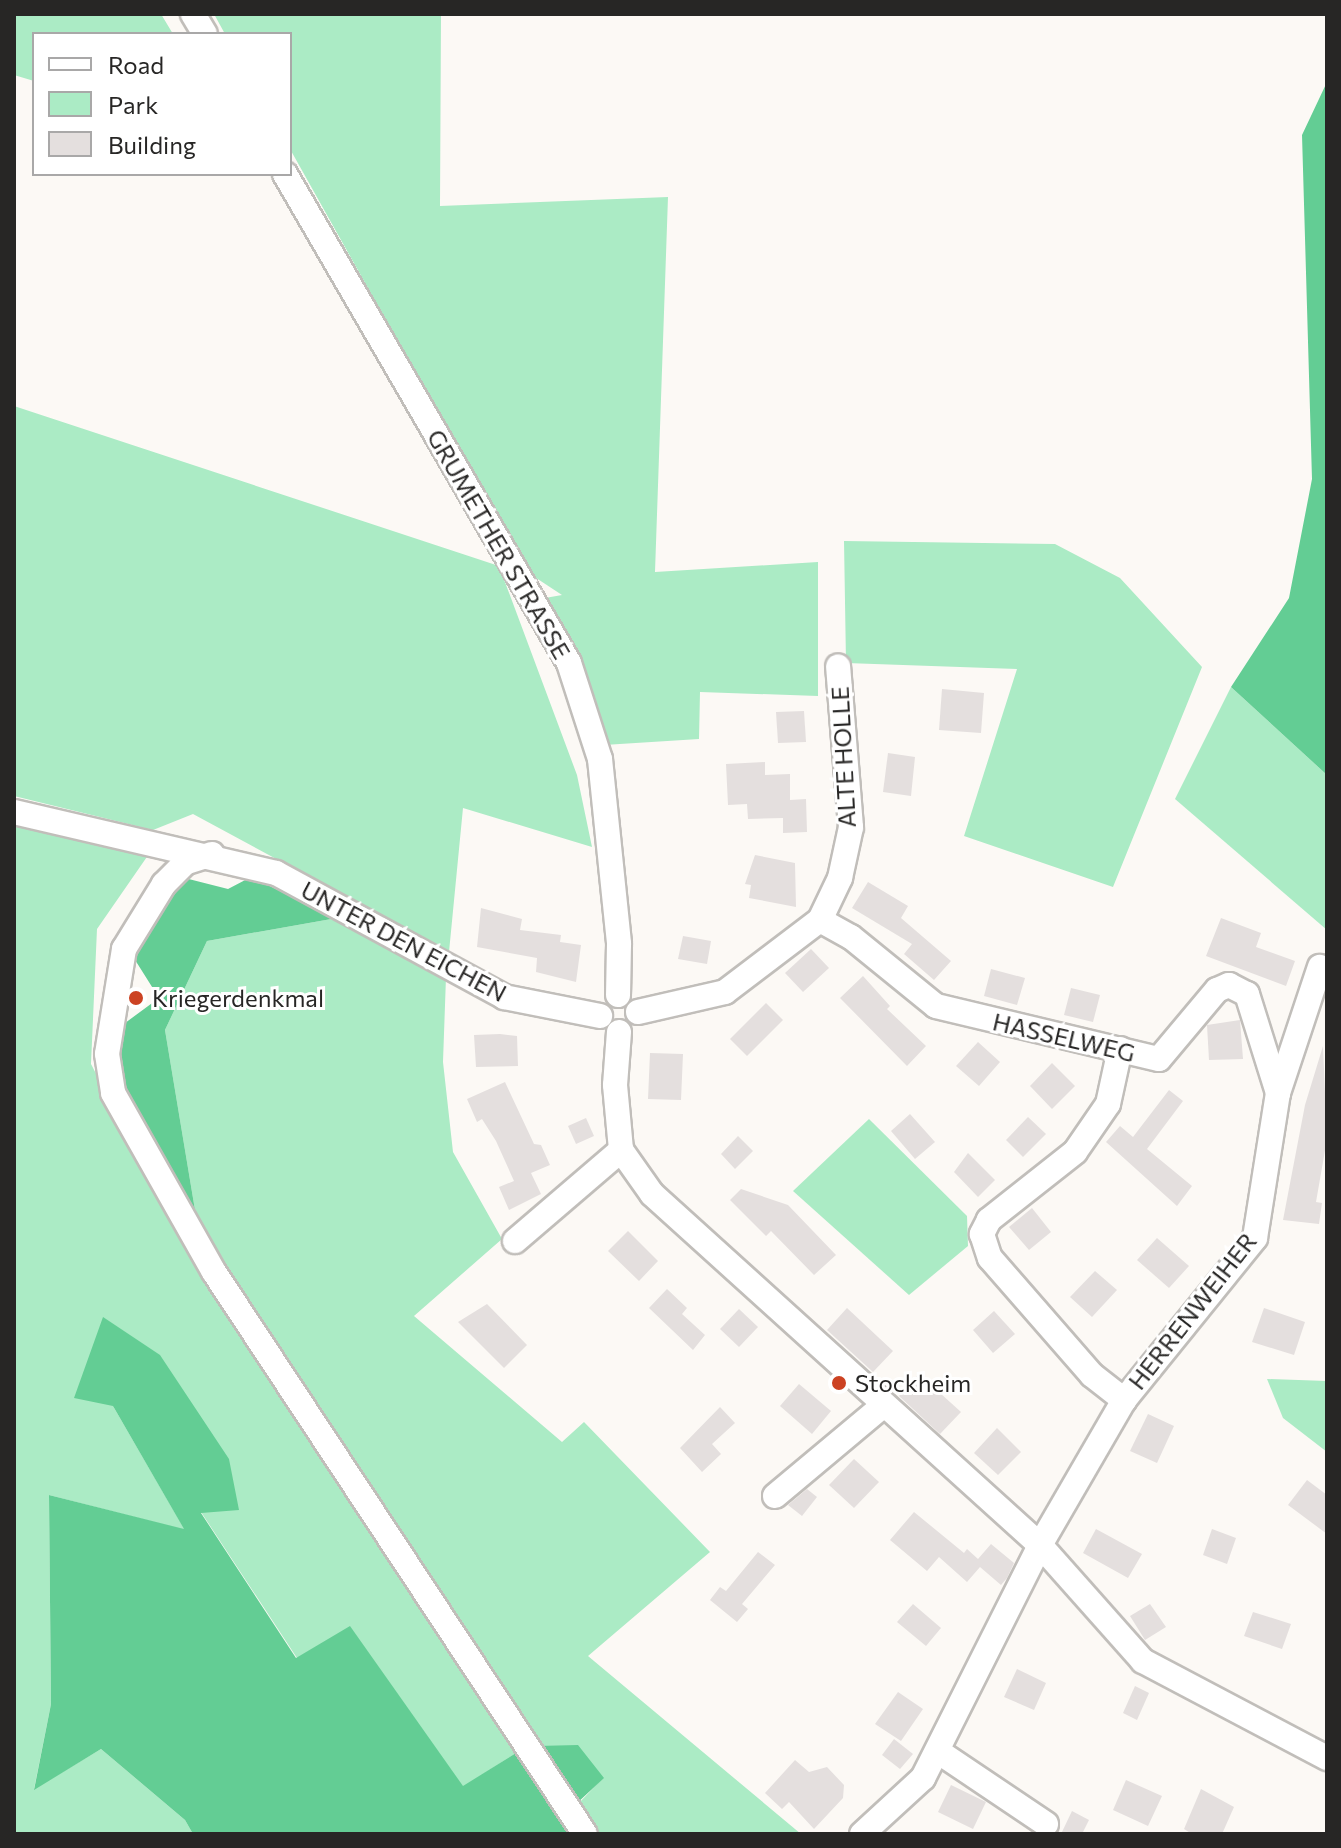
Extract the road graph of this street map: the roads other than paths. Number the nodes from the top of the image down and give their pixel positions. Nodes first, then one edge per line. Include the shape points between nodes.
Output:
1 (193, 14) edge
2 (204, 32) edge
3 (286, 176) edge
4 (838, 667) dead end
5 (14, 812) edge
6 (212, 854) junction
7 (820, 920) junction
8 (1320, 967) dead end
9 (618, 995) junction
10 (638, 1012) junction
11 (600, 1016) junction
12 (619, 1032) junction
13 (1120, 1049) junction
14 (1278, 1093) junction
15 (621, 1150) junction
16 (515, 1241) dead end
17 (1124, 1400) junction
18 (884, 1405) junction
19 (775, 1496) dead end
20 (1040, 1545) junction
21 (939, 1752) junction
22 (1327, 1758) edge
23 (1046, 1824) dead end
24 (585, 1834) edge
25 (862, 1834) edge

1 - 2 street
3 - 9 street, GRUMETHER STRASSE via 569,663 600,759 619,944
4 - 7 street, ALTE HOLLE via 851,827 840,878
5 - 6 street, UNTER DEN EICHEN
6 - 11 street, UNTER DEN EICHEN via 276,873 504,997
6 - 24 street via 185,863 164,884 124,949 107,1054 113,1093 214,1272
7 - 10 street, ALTE HOLLE via 725,992
7 - 13 street, HASSELWEG via 851,937 936,1006
8 - 14 street, HERRENWEIHER
9 - 10 street via 634,1001
9 - 11 street via 604,1002
10 - 12 street via 635,1024
11 - 12 street via 608,1028
12 - 15 street via 615,1085
13 - 14 street, HASSELWEG via 1159,1059 1217,990 1229,985 1247,994
13 - 17 street via 1108,1104 1075,1152 989,1220 982,1234 990,1258 1092,1375
14 - 17 street, HERRENWEIHER via 1255,1238
15 - 16 street
15 - 18 street via 652,1194
17 - 20 street, HERRENWEIHER
18 - 19 street
18 - 20 street
20 - 21 street, HERRENWEIHER
20 - 22 street via 1143,1661
21 - 23 street
21 - 25 street, HERRENWEIHER via 923,1778

